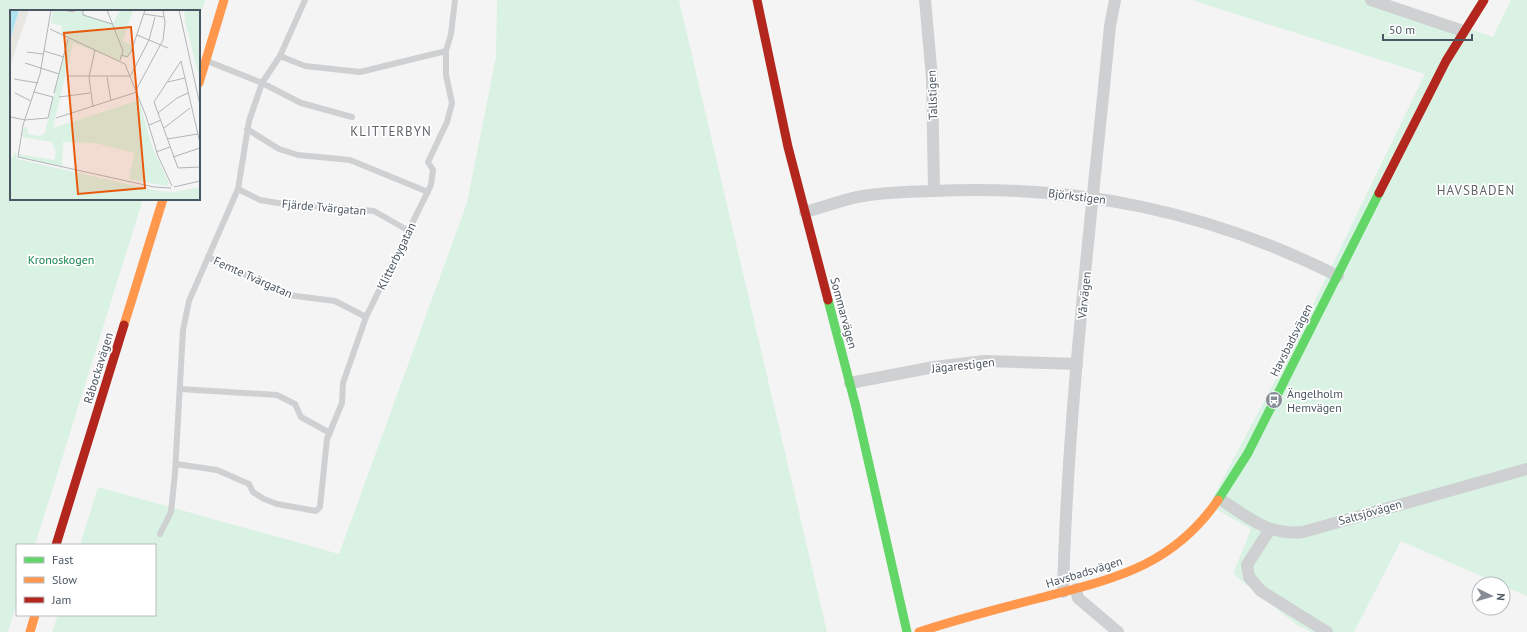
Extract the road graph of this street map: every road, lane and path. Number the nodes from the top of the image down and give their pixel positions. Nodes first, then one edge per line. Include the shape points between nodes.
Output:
1 (224, 0) edge
2 (305, 0) edge
3 (455, 0) edge
4 (757, 0) edge
5 (925, 0) edge
6 (1115, 0) edge
7 (1370, 0) edge
8 (1484, 0) edge
9 (1463, 32) junction
10 (446, 52) junction
11 (280, 56) junction
12 (206, 61) junction
13 (200, 80) edge
14 (262, 83) junction
15 (352, 118) dead end
16 (247, 129) junction
17 (238, 189) junction
18 (934, 191) junction
19 (428, 192) junction
20 (1094, 197) junction
21 (163, 200) edge
22 (805, 212) junction
23 (409, 231) junction
24 (208, 257) junction
25 (1338, 276) junction
26 (366, 317) junction
27 (1077, 364) junction
28 (850, 383) junction
29 (180, 389) junction
30 (330, 433) junction
31 (176, 464) junction
32 (1527, 469) edge
33 (1220, 499) junction
34 (1270, 529) junction
35 (160, 534) dead end
36 (56, 544) edge
37 (1076, 589) junction
38 (1063, 592) junction
39 (35, 616) edge
40 (923, 631) edge
41 (30, 632) edge
42 (907, 632) edge
43 (1118, 632) edge
44 (1327, 632) edge

1 - 12 street
2 - 11 lane
3 - 10 lane, Klitterbygatan
4 - 22 street, Sommarvägen via 788,147
5 - 18 street, Tallstigen via 932,78
6 - 20 street, Vårvägen via 1110,26
7 - 9 street
8 - 9 street, Havsbadsvägen
9 - 25 street, Havsbadsvägen
10 - 11 lane via 360,72 305,66
10 - 19 lane, Klitterbygatan via 446,75 452,103 447,122 428,162 433,170
11 - 14 lane
12 - 13 street
12 - 14 lane
14 - 15 lane via 301,103
14 - 16 lane
16 - 17 lane
16 - 19 lane via 279,149 298,155 350,160
17 - 23 lane, Fjärde Tvärgatan via 260,200 278,203 374,211
17 - 24 lane
18 - 20 street, Björkstigen via 1016,190
18 - 22 street, Björkstigen via 862,196
19 - 23 lane, Klitterbygatan
20 - 25 street, Björkstigen via 1192,218 1236,232 1297,256
20 - 27 street, Vårvägen
21 - 36 street, Råbockavägen
22 - 28 street, Sommarvägen
23 - 26 lane, Klitterbygatan
24 - 26 lane, Femte Tvärgatan via 288,295 335,301
24 - 29 lane via 189,301 183,330
25 - 33 street, Havsbadsvägen via 1248,453
26 - 30 lane, Klitterbygatan via 343,383 342,403
27 - 28 street, Jägarestigen via 984,361 934,367
27 - 38 street, Vårvägen via 1066,501
28 - 42 street, Sommarvägen
29 - 30 lane via 277,395 295,404 301,416
29 - 31 lane
30 - 31 lane, Klitterbygatan via 327,439 320,507 316,511 264,499 253,492 249,484 217,470
31 - 35 lane via 171,512
32 - 34 street, Saltsjövägen via 1303,532 1280,533
33 - 34 street, Saltsjövägen
33 - 37 street, Havsbadsvägen via 1209,514 1178,544 1150,562 1115,577
34 - 44 street via 1246,565 1250,577 1261,591
37 - 38 street, Havsbadsvägen
37 - 43 street via 1078,598
38 - 40 street, Havsbadsvägen
39 - 41 street

